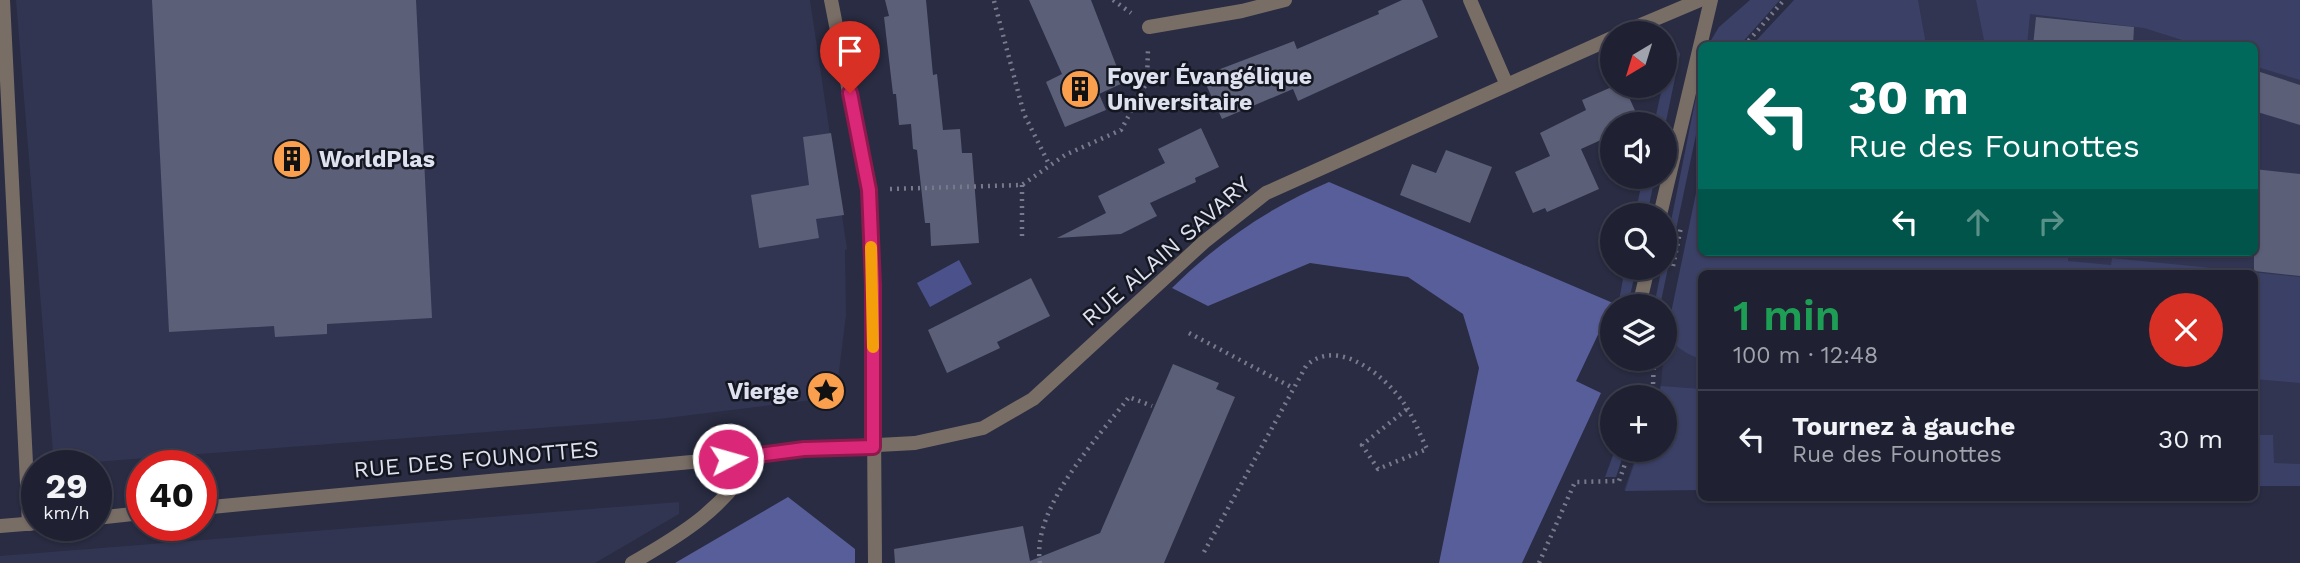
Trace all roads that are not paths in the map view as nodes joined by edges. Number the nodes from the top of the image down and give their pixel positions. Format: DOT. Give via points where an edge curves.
graph roads {
  1 [pos="3,0"];
  2 [pos="831,0"];
  3 [pos="1286,0"];
  4 [pos="1470,0"];
  5 [pos="1700,0"];
  6 [pos="1711,0"];
  7 [pos="1650,21"];
  8 [pos="1149,27"];
  9 [pos="1701,42"];
  10 [pos="1600,43"];
  11 [pos="1698,55"];
  12 [pos="1506,83"];
  13 [pos="1663,203"];
  14 [pos="873,447"];
  15 [pos="29,450"];
  16 [pos="755,456"];
  17 [pos="217,506"];
  18 [pos="21,524"];
  19 [pos="0,526"];
  20 [pos="632,563"];
  21 [pos="875,563"];
  1 -- 15 [label="street"];
  2 -- 14 [label="street" via="869,190"];
  3 -- 8 [label="street"];
  4 -- 12 [label="street"];
  5 -- 7 [label="street"];
  6 -- 9 [label="street"];
  10 -- 12 [label="street, RUE ALAIN SAVARY"];
  11 -- 13 [label="street"];
  12 -- 14 [label="street, RUE ALAIN SAVARY" via="1266,193 1204,242 1033,399 1008,415 983,428"];
  14 -- 16 [label="street, RUE DES FOUNOTTES"];
  14 -- 21 [label="street"];
  16 -- 17 [label="street, RUE DES FOUNOTTES"];
  16 -- 20 [label="street" via="728,495 689,530"];
  18 -- 19 [label="street"];
}
